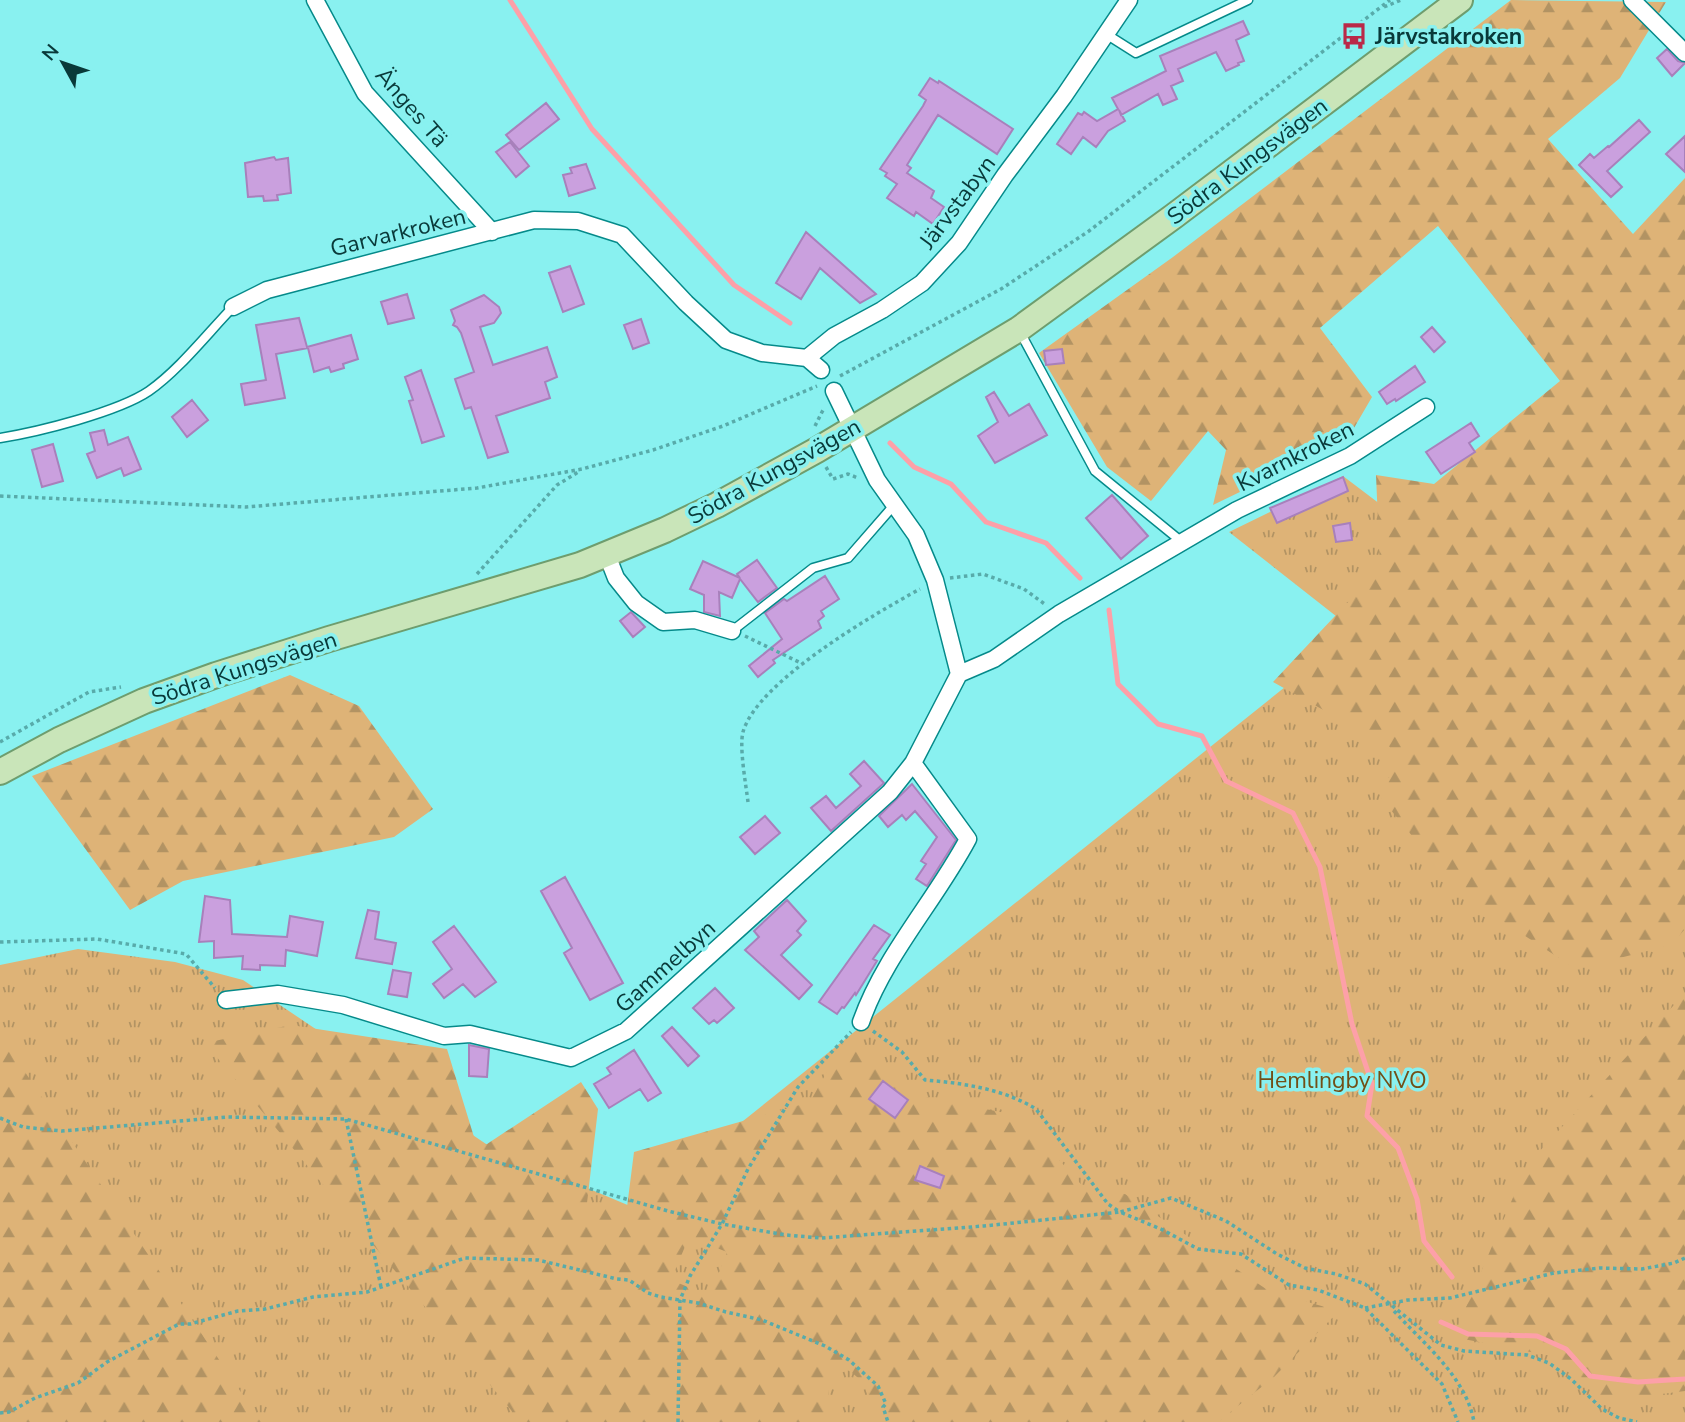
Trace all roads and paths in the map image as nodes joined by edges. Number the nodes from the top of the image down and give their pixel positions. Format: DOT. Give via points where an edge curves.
graph roads {
  1 [pos="315,0"];
  2 [pos="1129,0"];
  3 [pos="1248,0"];
  4 [pos="1390,0"];
  5 [pos="1401,0"];
  6 [pos="1460,0"];
  7 [pos="1632,0"];
  8 [pos="1380,9"];
  9 [pos="1106,34"];
  10 [pos="1685,53"];
  11 [pos="492,232"];
  12 [pos="233,307"];
  13 [pos="1019,329"];
  14 [pos="807,358"];
  15 [pos="826,382"];
  16 [pos="1426,407"];
  17 [pos="852,429"];
  18 [pos="0,439"];
  19 [pos="817,450"];
  20 [pos="882,487"];
  21 [pos="0,496"];
  22 [pos="895,504"];
  23 [pos="1183,542"];
  24 [pos="607,555"];
  25 [pos="935,580"];
  26 [pos="1059,614"];
  27 [pos="732,631"];
  28 [pos="803,664"];
  29 [pos="959,674"];
  30 [pos="913,763"];
  31 [pos="0,772"];
  32 [pos="748,802"];
  33 [pos="0,942"];
  34 [pos="226,1000"];
  35 [pos="861,1022"];
  36 [pos="0,1118"];
  37 [pos="346,1119"];
  38 [pos="1120,1212"];
  39 [pos="722,1224"];
  40 [pos="1685,1258"];
  41 [pos="381,1287"];
  42 [pos="680,1300"];
  43 [pos="1388,1304"];
  44 [pos="1365,1308"];
  45 [pos="0,1413"];
  46 [pos="678,1422"];
  47 [pos="888,1422"];
  48 [pos="1458,1422"];
  49 [pos="1474,1422"];
  50 [pos="1637,1422"];
  1 -- 11 [label="street, Änges Tä" via="365,93"];
  2 -- 9 [label="street, Järvstabyn"];
  3 -- 9 [label="lane" via="1136,53"];
  4 -- 8 [label="path"];
  5 -- 8 [label="path"];
  6 -- 13 [label="main road, Södra Kungsvägen"];
  7 -- 10 [label="street"];
  8 -- 15 [label="path" via="1089,231 1001,289"];
  9 -- 14 [label="street, Järvstabyn" via="959,243 922,283 834,336"];
  11 -- 12 [label="street, Garvarkroken" via="267,290"];
  11 -- 14 [label="street, Garvarkroken" via="534,220 578,221 622,235 726,340 762,353"];
  12 -- 18 [label="lane, Garvarkroken" via="152,389 135,400"];
  13 -- 17 [label="main road, Södra Kungsvägen"];
  13 -- 23 [label="lane" via="1095,471"];
  14 -- 15 [label="street"];
  15 -- 17 [label="street"];
  15 -- 21 [label="path" via="653,450 582,470 477,488 246,507"];
  16 -- 23 [label="street, Kvarnkroken" via="1350,456 1237,510"];
  17 -- 19 [label="main road, Södra Kungsvägen"];
  17 -- 20 [label="street"];
  19 -- 20 [label="path" via="833,479 848,474"];
  19 -- 24 [label="main road, Södra Kungsvägen" via="696,515"];
  20 -- 22 [label="street"];
  22 -- 25 [label="street" via="916,536"];
  22 -- 27 [label="lane" via="848,558 813,568"];
  23 -- 26 [label="street, Kvarnkroken"];
  24 -- 27 [label="street" via="616,578 636,603 663,622 695,620"];
  24 -- 31 [label="main road, Södra Kungsvägen" via="216,675 144,701"];
  25 -- 26 [label="path" via="982,574 1024,589"];
  25 -- 28 [label="path"];
  25 -- 29 [label="street"];
  26 -- 29 [label="street, Kvarnkroken" via="995,659"];
  27 -- 28 [label="path"];
  28 -- 32 [label="path" via="750,715 742,736"];
  29 -- 30 [label="street, Gammelbyn"];
  30 -- 34 [label="street, Gammelbyn" via="890,792 626,1031 571,1058 470,1034 444,1036 343,1005 278,994"];
  30 -- 35 [label="street" via="968,839"];
  33 -- 34 [label="path" via="97,939 186,954"];
  35 -- 38 [label="path" via="902,1052 925,1080 1019,1098 1036,1109 1108,1204"];
  35 -- 39 [label="path" via="798,1087 748,1169"];
  36 -- 37 [label="path" via="23,1127 62,1130 227,1117"];
  37 -- 39 [label="path"];
  37 -- 41 [label="path"];
  38 -- 39 [label="path" via="821,1238"];
  38 -- 43 [label="path" via="1171,1198 1226,1222 1305,1268 1365,1284"];
  38 -- 44 [label="path" via="1198,1249 1241,1254 1289,1285 1318,1290"];
  39 -- 42 [label="path"];
  40 -- 43 [label="path" via="1642,1269 1554,1273 1450,1298"];
  41 -- 42 [label="path" via="465,1258 527,1259 629,1280 652,1294"];
  41 -- 45 [label="path" via="179,1324 107,1362 78,1383"];
  42 -- 46 [label="path"];
  42 -- 47 [label="path" via="772,1323 832,1350 878,1386"];
  43 -- 44 [label="path"];
  43 -- 49 [label="path" via="1458,1382 1471,1403"];
  43 -- 50 [label="path" via="1441,1345 1527,1355 1549,1363 1602,1409"];
  44 -- 48 [label="path" via="1442,1384"];
}
